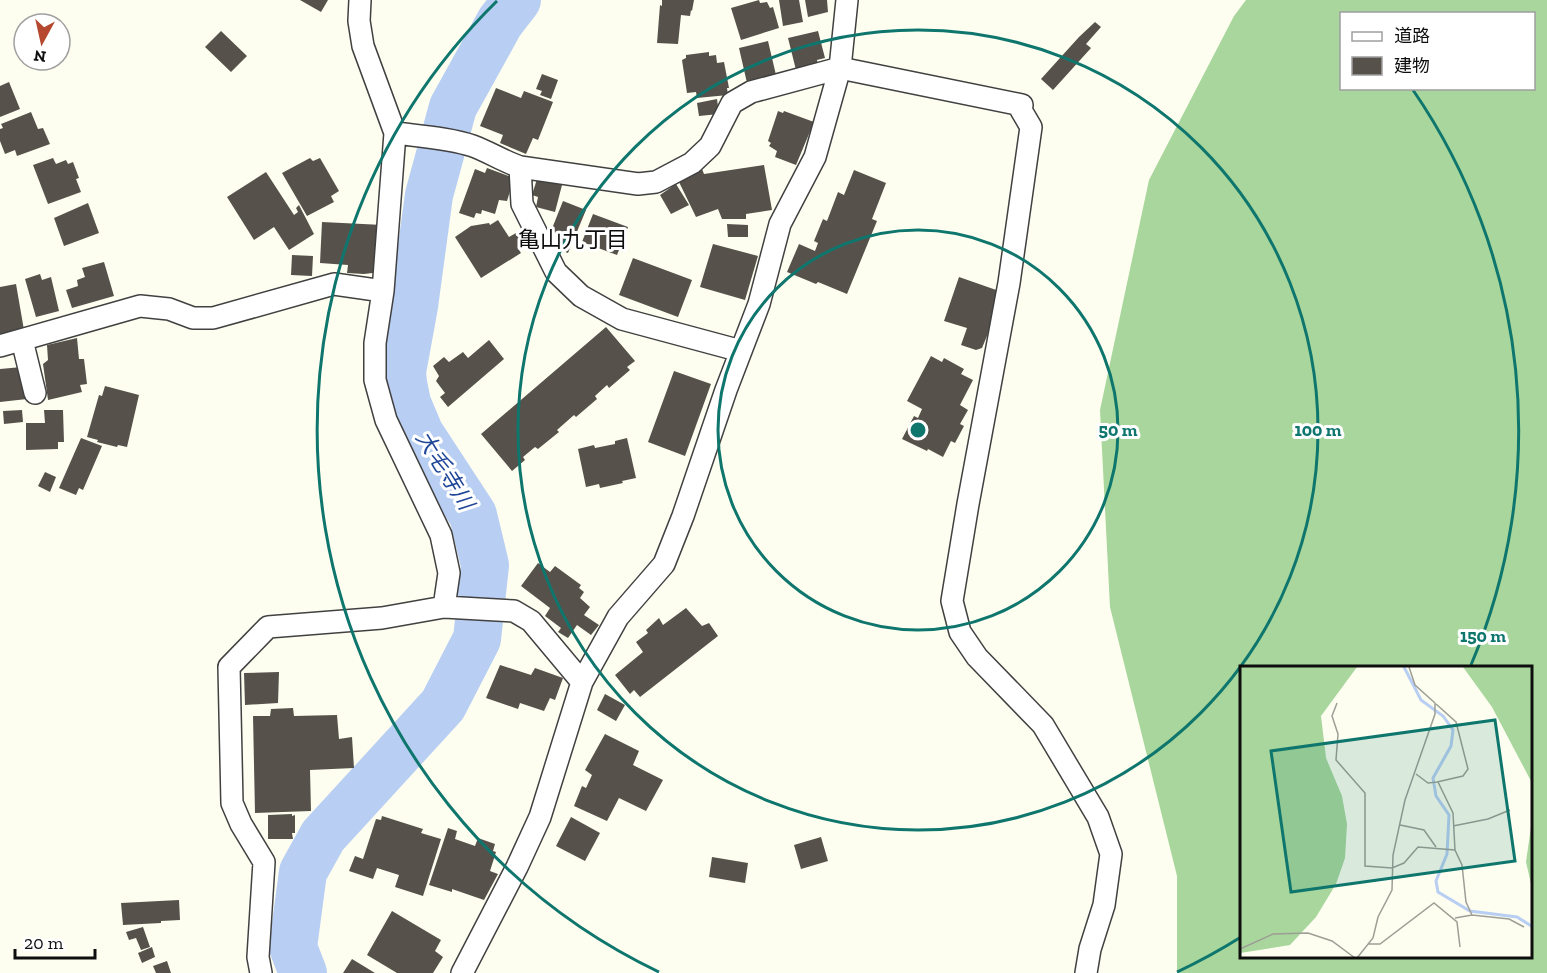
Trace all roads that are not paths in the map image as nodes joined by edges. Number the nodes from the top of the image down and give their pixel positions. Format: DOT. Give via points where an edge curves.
graph roads {
  1 [pos="360,0"];
  2 [pos="847,0"];
  3 [pos="840,68"];
  4 [pos="394,133"];
  5 [pos="520,167"];
  6 [pos="383,291"];
  7 [pos="22,340"];
  8 [pos="0,346"];
  9 [pos="741,351"];
  10 [pos="34,393"];
  11 [pos="449,607"];
  12 [pos="582,682"];
  13 [pos="261,973"];
  14 [pos="462,973"];
  15 [pos="1086,973"];
  1 -- 4 [label="street" via="363,46"];
  2 -- 3 [label="street"];
  3 -- 5 [label="street" via="751,92 732,103 710,146 692,163 656,182 638,184"];
  3 -- 9 [label="street" via="815,157 780,224 759,304"];
  3 -- 15 [label="street" via="1022,105 1031,127 1009,283 952,601 960,633 977,657 1043,725 1098,817 1111,854 1104,905"];
  4 -- 5 [label="street" via="461,142"];
  4 -- 6 [label="street"];
  5 -- 9 [label="street" via="522,204 556,272 581,296 622,319"];
  6 -- 7 [label="street" via="334,284 213,318 193,318 169,309 140,306"];
  6 -- 11 [label="street" via="375,343 375,380 386,420 441,535"];
  7 -- 8 [label="street"];
  7 -- 10 [label="street"];
  9 -- 12 [label="street" via="664,564 618,617"];
  11 -- 12 [label="street" via="514,611 531,621"];
  11 -- 13 [label="street" via="382,618 268,627 229,667 232,803 264,862 258,957"];
  12 -- 14 [label="street" via="540,817"];
}
